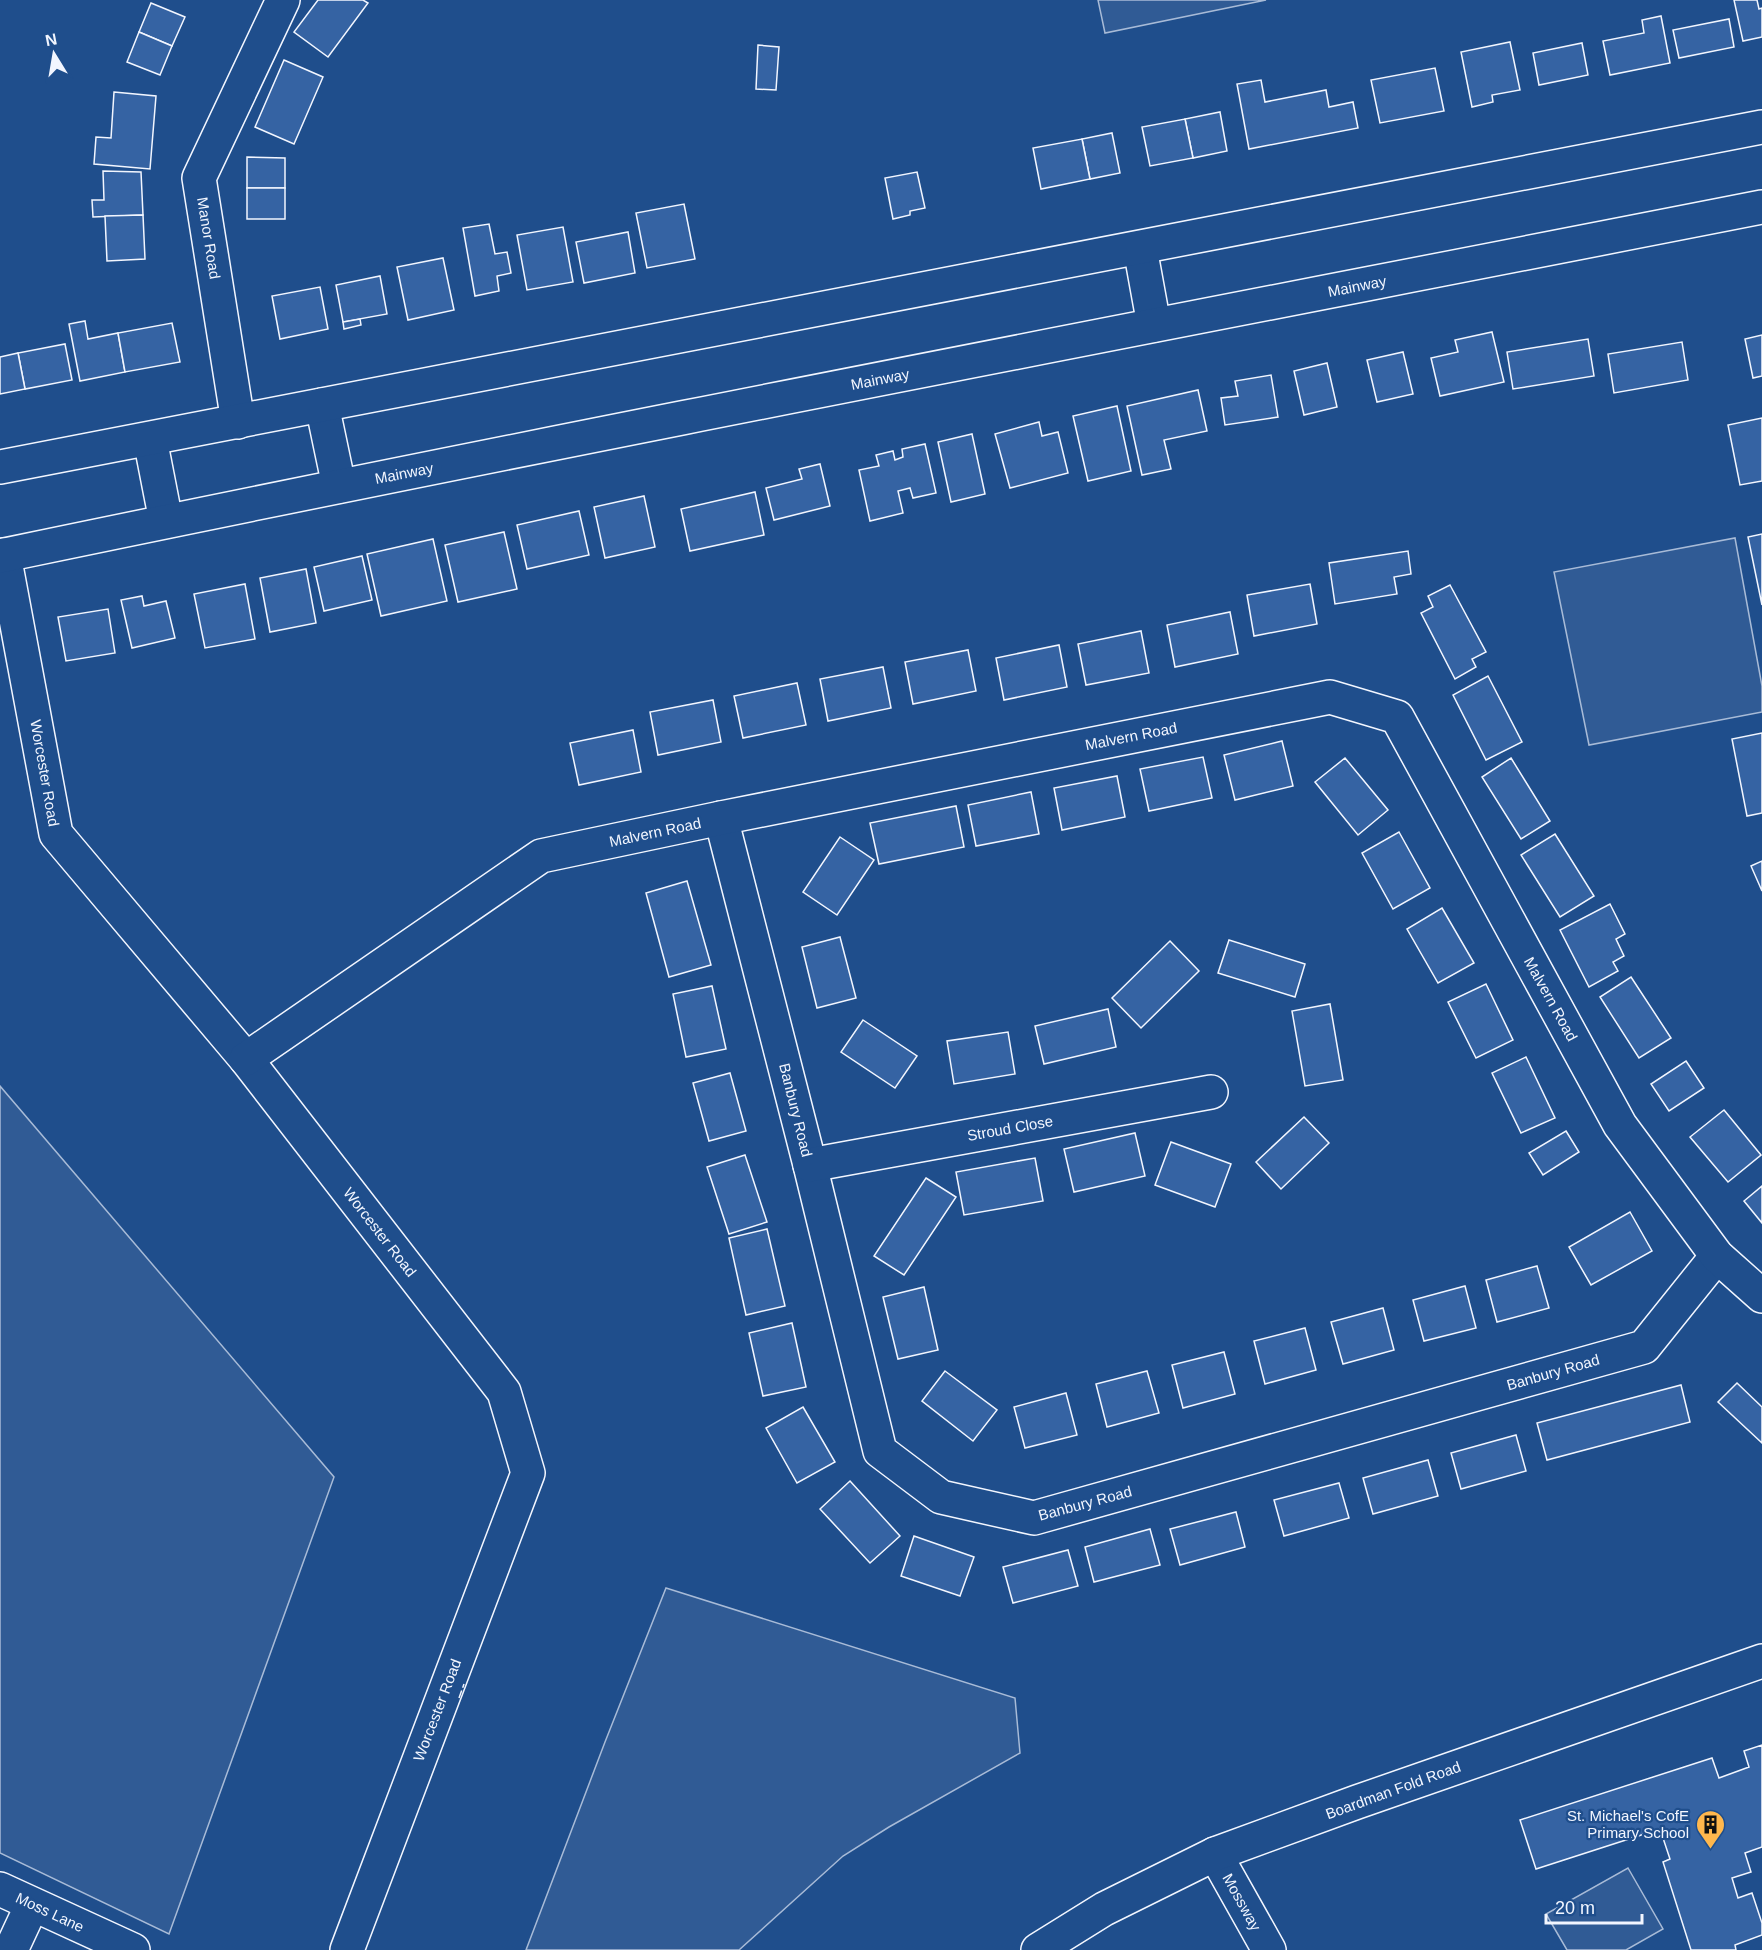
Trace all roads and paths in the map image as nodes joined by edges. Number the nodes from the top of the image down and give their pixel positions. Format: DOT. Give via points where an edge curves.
graph roads {
  1 [pos="283,0"];
  2 [pos="1762,127"];
  3 [pos="1762,207"];
  4 [pos="1140,248"];
  5 [pos="1154,325"];
  6 [pos="322,405"];
  7 [pos="238,422"];
  8 [pos="150,439"];
  9 [pos="0,468"];
  10 [pos="339,486"];
  11 [pos="166,521"];
  12 [pos="2,556"];
  13 [pos="721,818"];
  14 [pos="246,1059"];
  15 [pos="1210,1092"];
  16 [pos="810,1165"];
  17 [pos="1717,1256"];
  18 [pos="1762,1296"];
  19 [pos="1762,1661"];
  20 [pos="1215,1854"];
  21 [pos="0,1889"];
  22 [pos="32,1905"];
  23 [pos="11,1950"];
  24 [pos="133,1950"];
  25 [pos="347,1950"];
  26 [pos="1038,1950"];
  27 [pos="1269,1950"];
  1 -- 7 [label="street, Manor Road" via="199,178"];
  2 -- 4 [label="street"];
  3 -- 5 [label="street, Mainway"];
  4 -- 5 [label="street"];
  4 -- 6 [label="street"];
  5 -- 10 [label="street, Mainway"];
  6 -- 7 [label="street"];
  6 -- 10 [label="street"];
  7 -- 8 [label="street"];
  8 -- 9 [label="street"];
  8 -- 11 [label="street"];
  10 -- 11 [label="street, Mainway"];
  11 -- 12 [label="street, Mainway"];
  12 -- 14 [label="street, Worcester Road" via="56,834"];
  13 -- 14 [label="street, Malvern Road" via="541,856"];
  13 -- 16 [label="street, Banbury Road"];
  13 -- 17 [label="street, Malvern Road" via="1330,697 1397,717 1620,1125"];
  14 -- 25 [label="street, Worcester Road" via="504,1392 528,1473"];
  15 -- 16 [label="street, Stroud Close"];
  16 -- 17 [label="street, Banbury Road" via="880,1451 941,1497 1034,1518 1644,1347"];
  17 -- 18 [label="street, Malvern Road"];
  19 -- 20 [label="street, Boardman Fold Road"];
  20 -- 26 [label="street, Boardman Fold Road" via="1104,1909"];
  20 -- 27 [label="street, Mossway"];
  21 -- 22 [label="street, Moss Lane"];
  22 -- 23 [label="street"];
  22 -- 24 [label="street, Moss Lane"];
}
